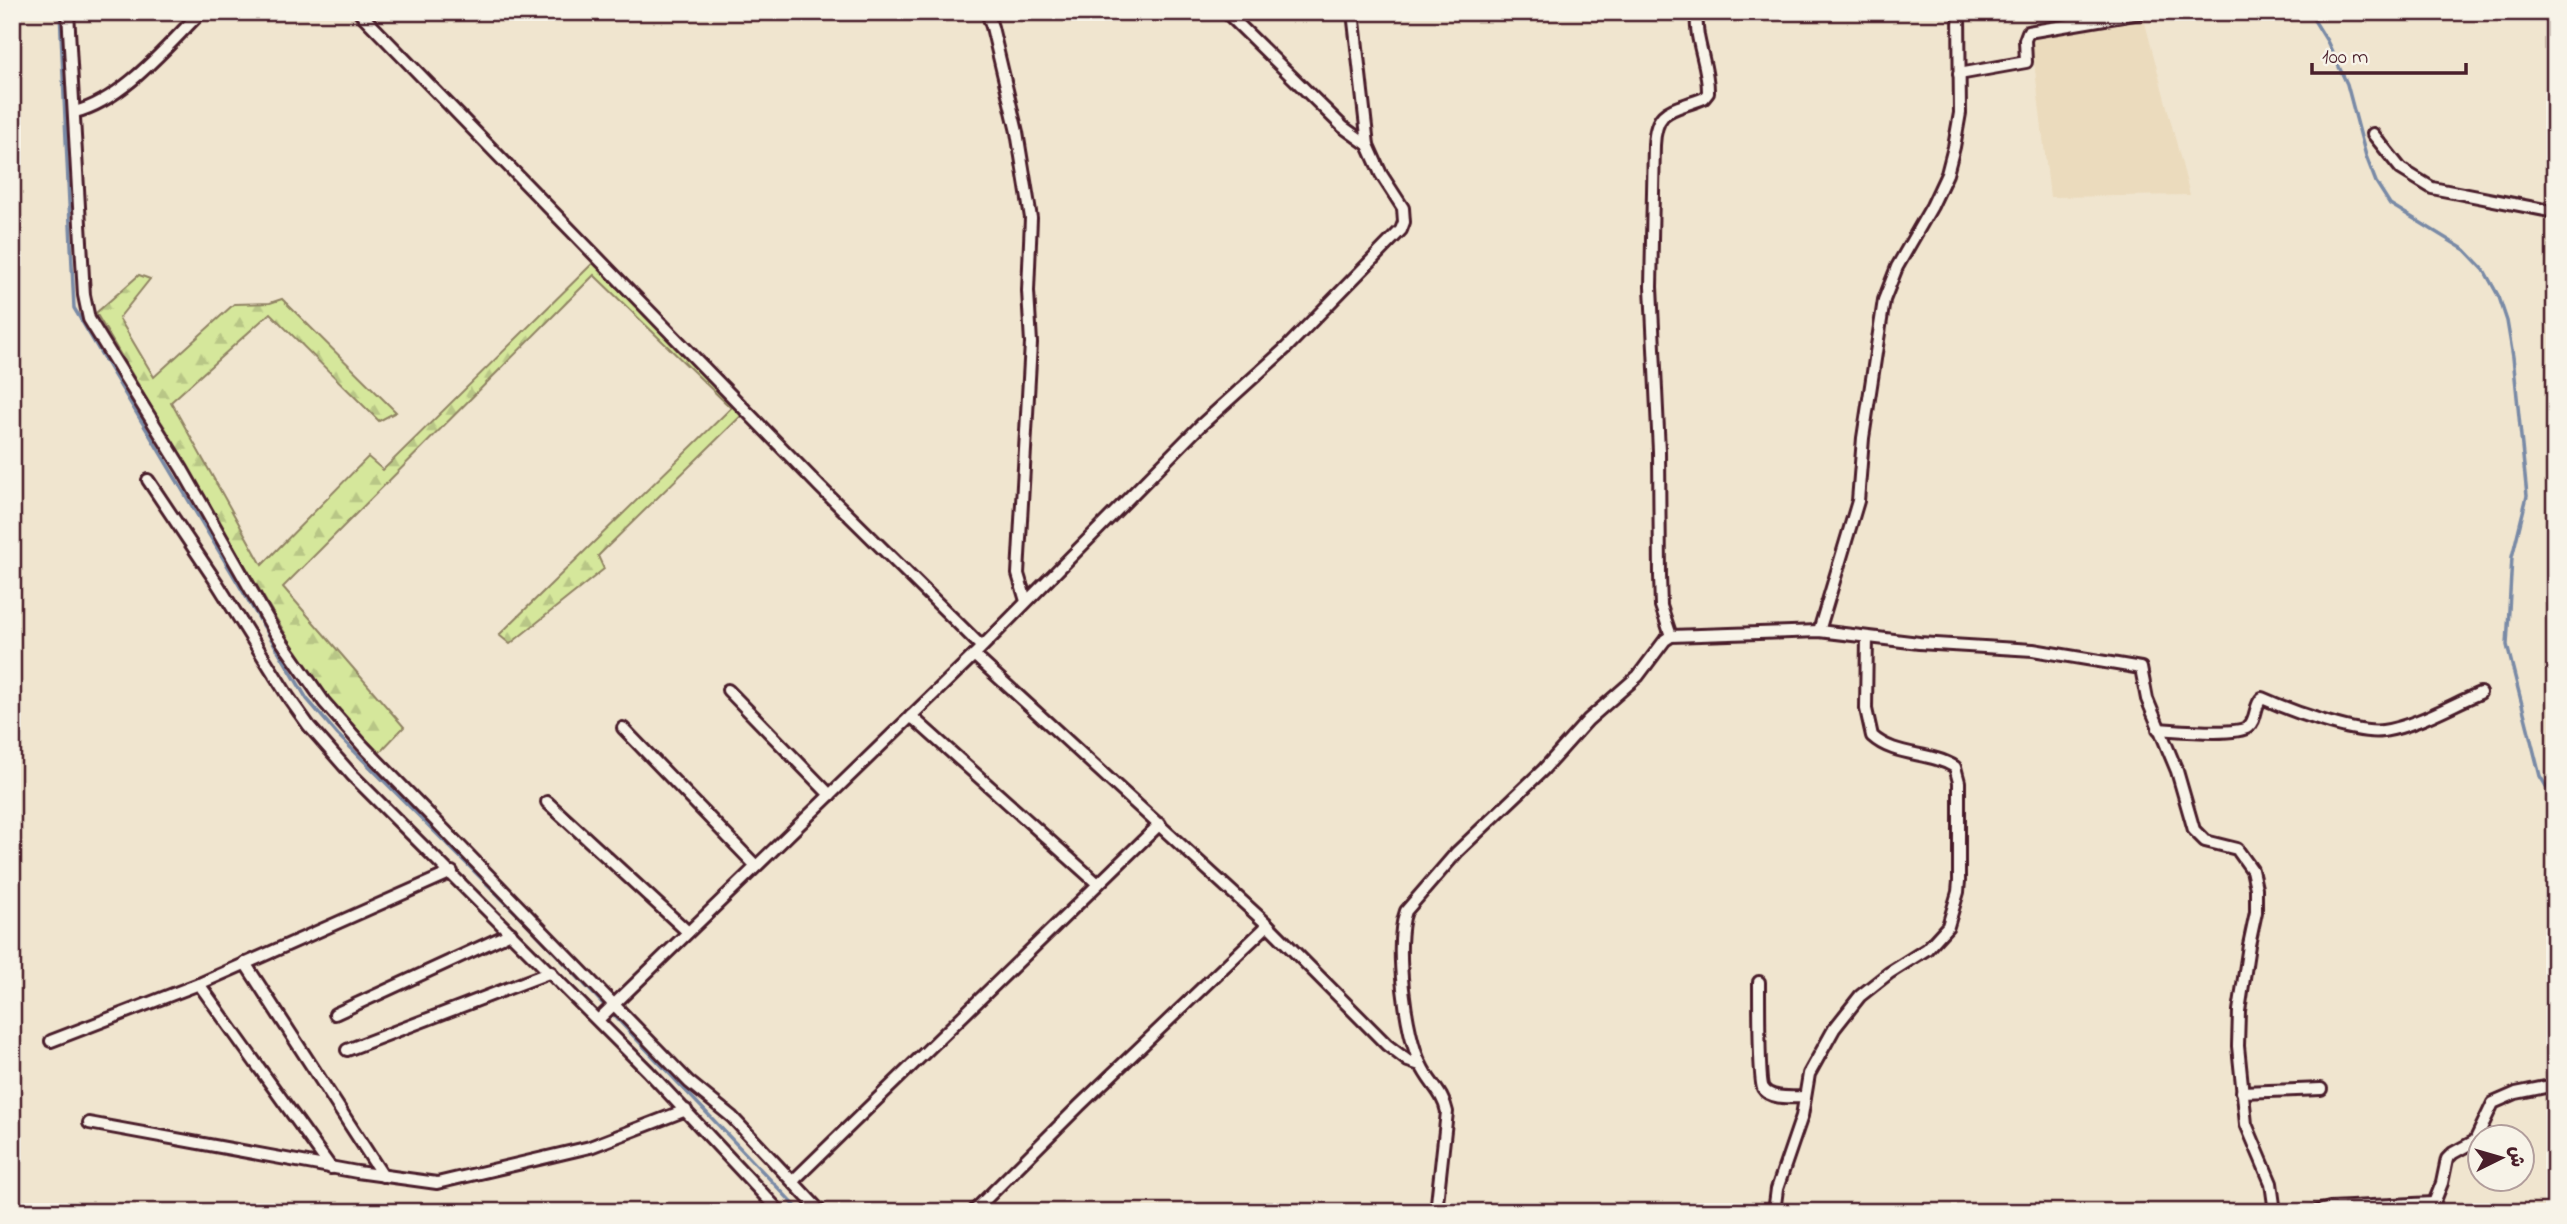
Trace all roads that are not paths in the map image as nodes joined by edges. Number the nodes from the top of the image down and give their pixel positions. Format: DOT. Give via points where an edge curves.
graph roads {
  1 [pos="68,12"];
  2 [pos="201,12"];
  3 [pos="359,12"];
  4 [pos="986,12"];
  5 [pos="1226,12"];
  6 [pos="1353,12"];
  7 [pos="1697,12"];
  8 [pos="1959,12"];
  9 [pos="2140,12"];
  10 [pos="1959,74"];
  11 [pos="75,112"];
  12 [pos="2373,134"];
  13 [pos="1368,145"];
  14 [pos="2555,212"];
  15 [pos="148,480"];
  16 [pos="1026,601"];
  17 [pos="1819,631"];
  18 [pos="1671,636"];
  19 [pos="1867,637"];
  20 [pos="978,650"];
  21 [pos="728,690"];
  22 [pos="2480,693"];
  23 [pos="911,716"];
  24 [pos="623,728"];
  25 [pos="2158,729"];
  26 [pos="830,795"];
  27 [pos="547,802"];
  28 [pos="1160,824"];
  29 [pos="756,866"];
  30 [pos="452,872"];
  31 [pos="1098,884"];
  32 [pos="1268,925"];
  33 [pos="688,932"];
  34 [pos="511,933"];
  35 [pos="245,963"];
  36 [pos="551,972"];
  37 [pos="1759,982"];
  38 [pos="199,984"];
  39 [pos="614,1007"];
  40 [pos="335,1014"];
  41 [pos="600,1019"];
  42 [pos="51,1041"];
  43 [pos="347,1050"];
  44 [pos="1420,1065"];
  45 [pos="2555,1085"];
  46 [pos="2321,1089"];
  47 [pos="2242,1092"];
  48 [pos="1805,1097"];
  49 [pos="686,1110"];
  50 [pos="89,1123"];
  51 [pos="331,1168"];
  52 [pos="383,1176"];
  53 [pos="793,1181"];
  54 [pos="2436,1207"];
  55 [pos="780,1212"];
  56 [pos="821,1212"];
  57 [pos="973,1212"];
  58 [pos="1436,1212"];
  59 [pos="1774,1212"];
  60 [pos="2275,1212"];
  61 [pos="2314,1212"];
  1 -- 11 [label="street"];
  2 -- 11 [label="street" via="138,74 94,107"];
  3 -- 20 [label="street"];
  4 -- 16 [label="street" via="1017,132 1031,218 1031,343 1018,573"];
  5 -- 13 [label="street" via="1343,127"];
  6 -- 13 [label="street"];
  7 -- 18 [label="street" via="1708,93 1661,115 1654,145 1651,287 1661,606"];
  8 -- 10 [label="street"];
  9 -- 10 [label="street" via="2028,32 2026,62"];
  10 -- 17 [label="street" via="1958,127 1947,174 1896,267 1884,300 1860,489"];
  11 -- 39 [label="street" via="89,319 275,632 324,702 362,745"];
  12 -- 14 [label="street" via="2401,169 2432,188"];
  13 -- 16 [label="street" via="1403,208 1404,222 1396,237"];
  15 -- 30 [label="street" via="309,726 352,775"];
  16 -- 20 [label="street"];
  17 -- 18 [label="street"];
  17 -- 19 [label="street"];
  18 -- 44 [label="street" via="1659,645 1638,676 1457,852 1406,911 1401,931 1402,985"];
  19 -- 25 [label="street" via="2033,650 2139,668"];
  19 -- 48 [label="street" via="1866,722 1871,736 1884,745 1945,762 1955,767 1958,775 1958,892 1948,926 1938,939 1860,996 1834,1028 1809,1074"];
  20 -- 23 [label="street"];
  20 -- 28 [label="street"];
  21 -- 26 [label="street"];
  22 -- 25 [label="street" via="2411,723 2379,731 2329,721 2262,698 2251,724 2243,729"];
  23 -- 26 [label="street"];
  23 -- 31 [label="street"];
  24 -- 29 [label="street"];
  25 -- 47 [label="street" via="2197,836 2236,849 2252,870 2256,912 2239,1011"];
  26 -- 29 [label="street"];
  27 -- 33 [label="street"];
  28 -- 31 [label="street"];
  28 -- 32 [label="street"];
  29 -- 33 [label="street"];
  30 -- 34 [label="street"];
  30 -- 35 [label="street"];
  31 -- 53 [label="street"];
  32 -- 44 [label="street" via="1387,1045"];
  32 -- 57 [label="street"];
  33 -- 39 [label="street"];
  34 -- 36 [label="street"];
  34 -- 40 [label="street"];
  35 -- 38 [label="street"];
  35 -- 52 [label="street"];
  36 -- 41 [label="street"];
  36 -- 43 [label="street"];
  37 -- 48 [label="street" via="1759,1076 1763,1087 1772,1094"];
  38 -- 42 [label="street"];
  38 -- 51 [label="street"];
  39 -- 41 [label="street"];
  39 -- 53 [label="street"];
  41 -- 49 [label="street"];
  44 -- 58 [label="street" via="1443,1097 1447,1112"];
  45 -- 54 [label="street" via="2493,1103 2475,1141 2447,1159"];
  46 -- 47 [label="street"];
  47 -- 60 [label="street" via="2246,1124 2271,1183"];
  48 -- 59 [label="street"];
  49 -- 52 [label="street" via="590,1147 449,1182"];
  49 -- 55 [label="street"];
  50 -- 51 [label="street"];
  51 -- 52 [label="street"];
  53 -- 56 [label="street"];
  54 -- 61 [label="street"];
}
